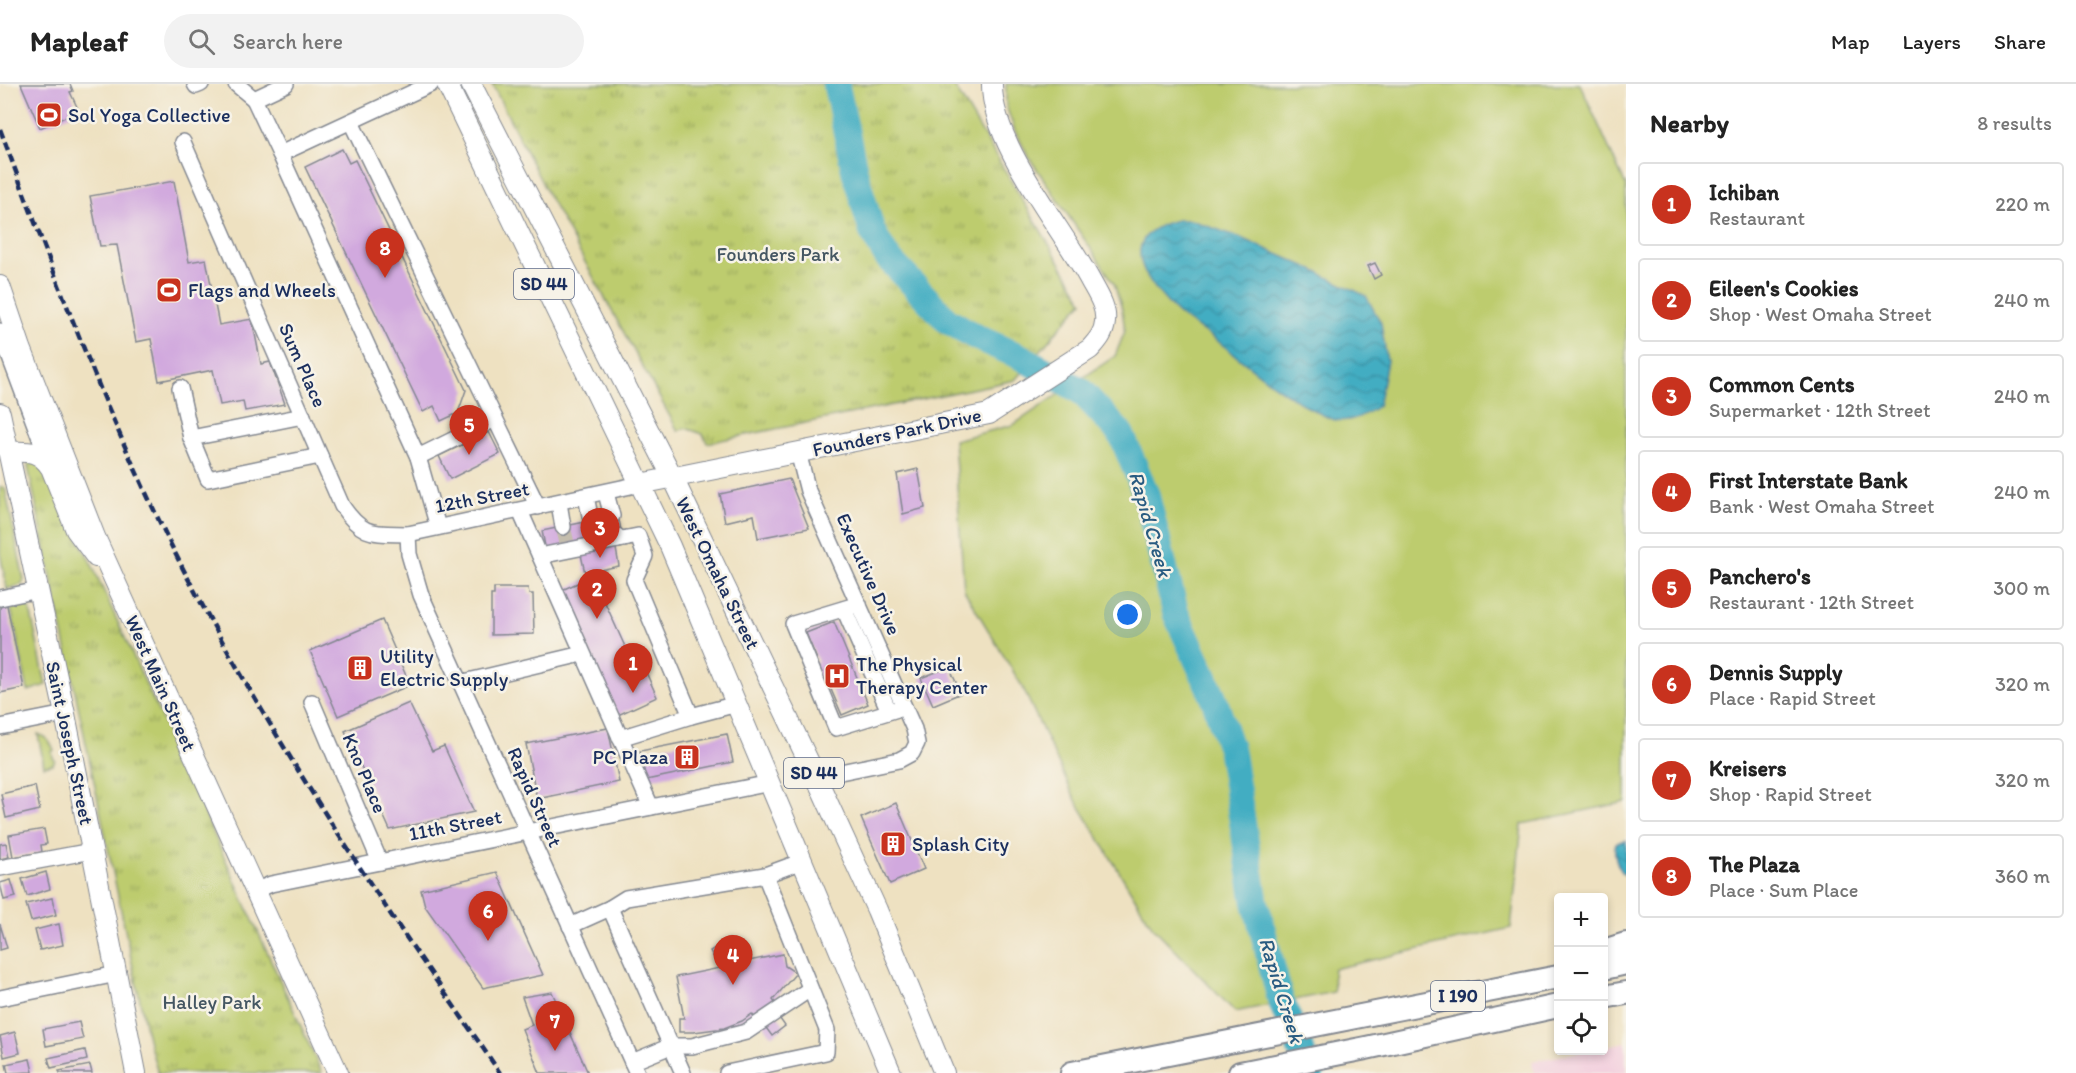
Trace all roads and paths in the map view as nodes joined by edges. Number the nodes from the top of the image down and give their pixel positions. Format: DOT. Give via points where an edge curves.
graph roads {
  1 [pos="195,84"];
  2 [pos="201,84"];
  3 [pos="236,84"];
  4 [pos="286,84"];
  5 [pos="431,84"];
  6 [pos="447,84"];
  7 [pos="471,84"];
  8 [pos="992,84"];
  9 [pos="401,90"];
  10 [pos="254,99"];
  11 [pos="351,122"];
  12 [pos="183,142"];
  13 [pos="280,154"];
  14 [pos="0,286"];
  15 [pos="0,331"];
  16 [pos="180,387"];
  17 [pos="0,413"];
  18 [pos="303,416"];
  19 [pos="495,419"];
  20 [pos="191,438"];
  21 [pos="49,441"];
  22 [pos="798,452"];
  23 [pos="5,454"];
  24 [pos="320,456"];
  25 [pos="418,457"];
  26 [pos="51,468"];
  27 [pos="673,478"];
  28 [pos="640,484"];
  29 [pos="606,493"];
  30 [pos="586,497"];
  31 [pos="559,503"];
  32 [pos="342,506"];
  33 [pos="538,507"];
  34 [pos="520,511"];
  35 [pos="612,516"];
  36 [pos="591,520"];
  37 [pos="438,527"];
  38 [pos="563,527"];
  39 [pos="408,534"];
  40 [pos="670,546"];
  41 [pos="540,556"];
  42 [pos="645,556"];
  43 [pos="109,569"];
  44 [pos="39,590"];
  45 [pos="0,598"];
  46 [pos="859,604"];
  47 [pos="844,609"];
  48 [pos="582,654"];
  49 [pos="460,683"];
  50 [pos="312,702"];
  51 [pos="737,704"];
  52 [pos="904,707"];
  53 [pos="889,711"];
  54 [pos="65,714"];
  55 [pos="691,716"];
  56 [pos="0,727"];
  57 [pos="620,738"];
  58 [pos="816,777"];
  59 [pos="770,783"];
  60 [pos="651,807"];
  61 [pos="528,832"];
  62 [pos="92,851"];
  63 [pos="803,861"];
  64 [pos="380,862"];
  65 [pos="0,868"];
  66 [pos="765,875"];
  67 [pos="255,891"];
  68 [pos="610,908"];
  69 [pos="570,926"];
  70 [pos="1626,944"];
  71 [pos="1608,950"];
  72 [pos="1626,963"];
  73 [pos="1554,966"];
  74 [pos="1608,967"];
  75 [pos="117,974"];
  76 [pos="1554,978"];
  77 [pos="810,989"];
  78 [pos="1626,993"];
  79 [pos="1458,996"];
  80 [pos="1608,996"];
  81 [pos="0,998"];
  82 [pos="1554,1007"];
  83 [pos="671,1046"];
  84 [pos="634,1067"];
  85 [pos="136,1073"];
  86 [pos="338,1073"];
  87 [pos="683,1073"];
  88 [pos="727,1073"];
  89 [pos="891,1073"];
  90 [pos="944,1073"];
  91 [pos="1072,1073"];
  92 [pos="1240,1073"];
  1 -- 2 [label="street"];
  3 -- 10 [label="street"];
  4 -- 10 [label="street"];
  5 -- 9 [label="street"];
  6 -- 28 [label="main road, West Omaha Street / SD 44"];
  7 -- 27 [label="main road, West Omaha Street / SD 44"];
  8 -- 22 [label="main road, Founders Park Drive" via="994,108 1008,146 1104,306 1106,322 1102,336 1090,349 988,414"];
  9 -- 11 [label="street"];
  10 -- 13 [label="street"];
  11 -- 13 [label="street"];
  11 -- 19 [label="street"];
  12 -- 18 [label="street, Sum Place"];
  13 -- 25 [label="street"];
  14 -- 21 [label="main road, West Main Street"];
  15 -- 21 [label="street"];
  16 -- 20 [label="street"];
  17 -- 23 [label="main road, Saint Joseph Street"];
  18 -- 20 [label="street"];
  18 -- 24 [label="street, Sum Place"];
  19 -- 25 [label="street"];
  19 -- 33 [label="street"];
  20 -- 24 [label="street" via="208,479"];
  21 -- 23 [label="street"];
  21 -- 26 [label="street"];
  21 -- 43 [label="main road, West Main Street"];
  22 -- 27 [label="main road, Founders Park Drive"];
  22 -- 46 [label="street, Executive Drive" via="808,491"];
  23 -- 26 [label="main road" via="34,452"];
  23 -- 44 [label="main road, Saint Joseph Street"];
  24 -- 32 [label="street, Sum Place"];
  25 -- 37 [label="street"];
  26 -- 43 [label="main road" via="76,530 94,556"];
  27 -- 28 [label="main road, Founders Park Drive"];
  27 -- 58 [label="main road, West Omaha Street / SD 44"];
  28 -- 29 [label="street, 12th Street"];
  28 -- 40 [label="main road, West Omaha Street / SD 44"];
  29 -- 30 [label="street, 12th Street"];
  29 -- 35 [label="street"];
  30 -- 31 [label="street, 12th Street"];
  30 -- 36 [label="street"];
  31 -- 33 [label="street, 12th Street"];
  31 -- 38 [label="street"];
  32 -- 39 [label="street, 12th Street" via="365,531"];
  33 -- 34 [label="street, 12th Street"];
  34 -- 37 [label="street, 12th Street"];
  34 -- 41 [label="street"];
  37 -- 39 [label="street, 12th Street"];
  39 -- 49 [label="street, Rapid Street" via="420,595"];
  40 -- 42 [label="street"];
  40 -- 51 [label="main road, West Omaha Street / SD 44"];
  41 -- 42 [label="street" via="638,536"];
  41 -- 48 [label="street"];
  42 -- 55 [label="street" via="634,580"];
  43 -- 67 [label="main road, West Main Street"];
  44 -- 45 [label="street"];
  44 -- 54 [label="main road, Saint Joseph Street"];
  46 -- 47 [label="street"];
  46 -- 52 [label="street, Executive Drive"];
  47 -- 53 [label="street"];
  47 -- 53 [label="street" via="793,624 836,728"];
  48 -- 49 [label="street"];
  48 -- 57 [label="street"];
  49 -- 61 [label="street, Rapid Street"];
  50 -- 64 [label="street, Kno Place"];
  51 -- 55 [label="street"];
  51 -- 59 [label="main road, West Omaha Street / SD 44"];
  52 -- 53 [label="street"];
  52 -- 58 [label="street, Executive Drive" via="917,743 912,753 899,760"];
  54 -- 56 [label="street"];
  54 -- 62 [label="main road, Saint Joseph Street"];
  55 -- 57 [label="street"];
  57 -- 60 [label="street"];
  58 -- 90 [label="main road, West Omaha Street / SD 44" via="877,910"];
  59 -- 60 [label="street, 11th Street"];
  59 -- 63 [label="main road, West Omaha Street / SD 44"];
  60 -- 61 [label="street, 11th Street"];
  61 -- 64 [label="street, 11th Street"];
  61 -- 69 [label="street, Rapid Street"];
  62 -- 65 [label="street"];
  62 -- 75 [label="main road, Saint Joseph Street"];
  63 -- 66 [label="street"];
  63 -- 89 [label="main road, West Omaha Street / SD 44"];
  64 -- 67 [label="street, 11th Street" via="271,884"];
  66 -- 68 [label="street" via="626,898"];
  66 -- 77 [label="street"];
  67 -- 86 [label="main road, West Main Street"];
  68 -- 69 [label="street"];
  68 -- 83 [label="street"];
  69 -- 84 [label="street, Rapid Street"];
  70 -- 71 [label="highway"];
  72 -- 74 [label="highway"];
  73 -- 79 [label="highway"];
  75 -- 81 [label="street"];
  75 -- 85 [label="main road, Saint Joseph Street"];
  76 -- 79 [label="highway, I 190"];
  77 -- 83 [label="street" via="746,1032 692,1046"];
  77 -- 88 [label="street" via="827,1030 826,1052"];
  78 -- 80 [label="highway"];
  79 -- 91 [label="highway, I 190"];
  82 -- 92 [label="highway, I 190"];
  83 -- 84 [label="street"];
  83 -- 87 [label="street"];
}
